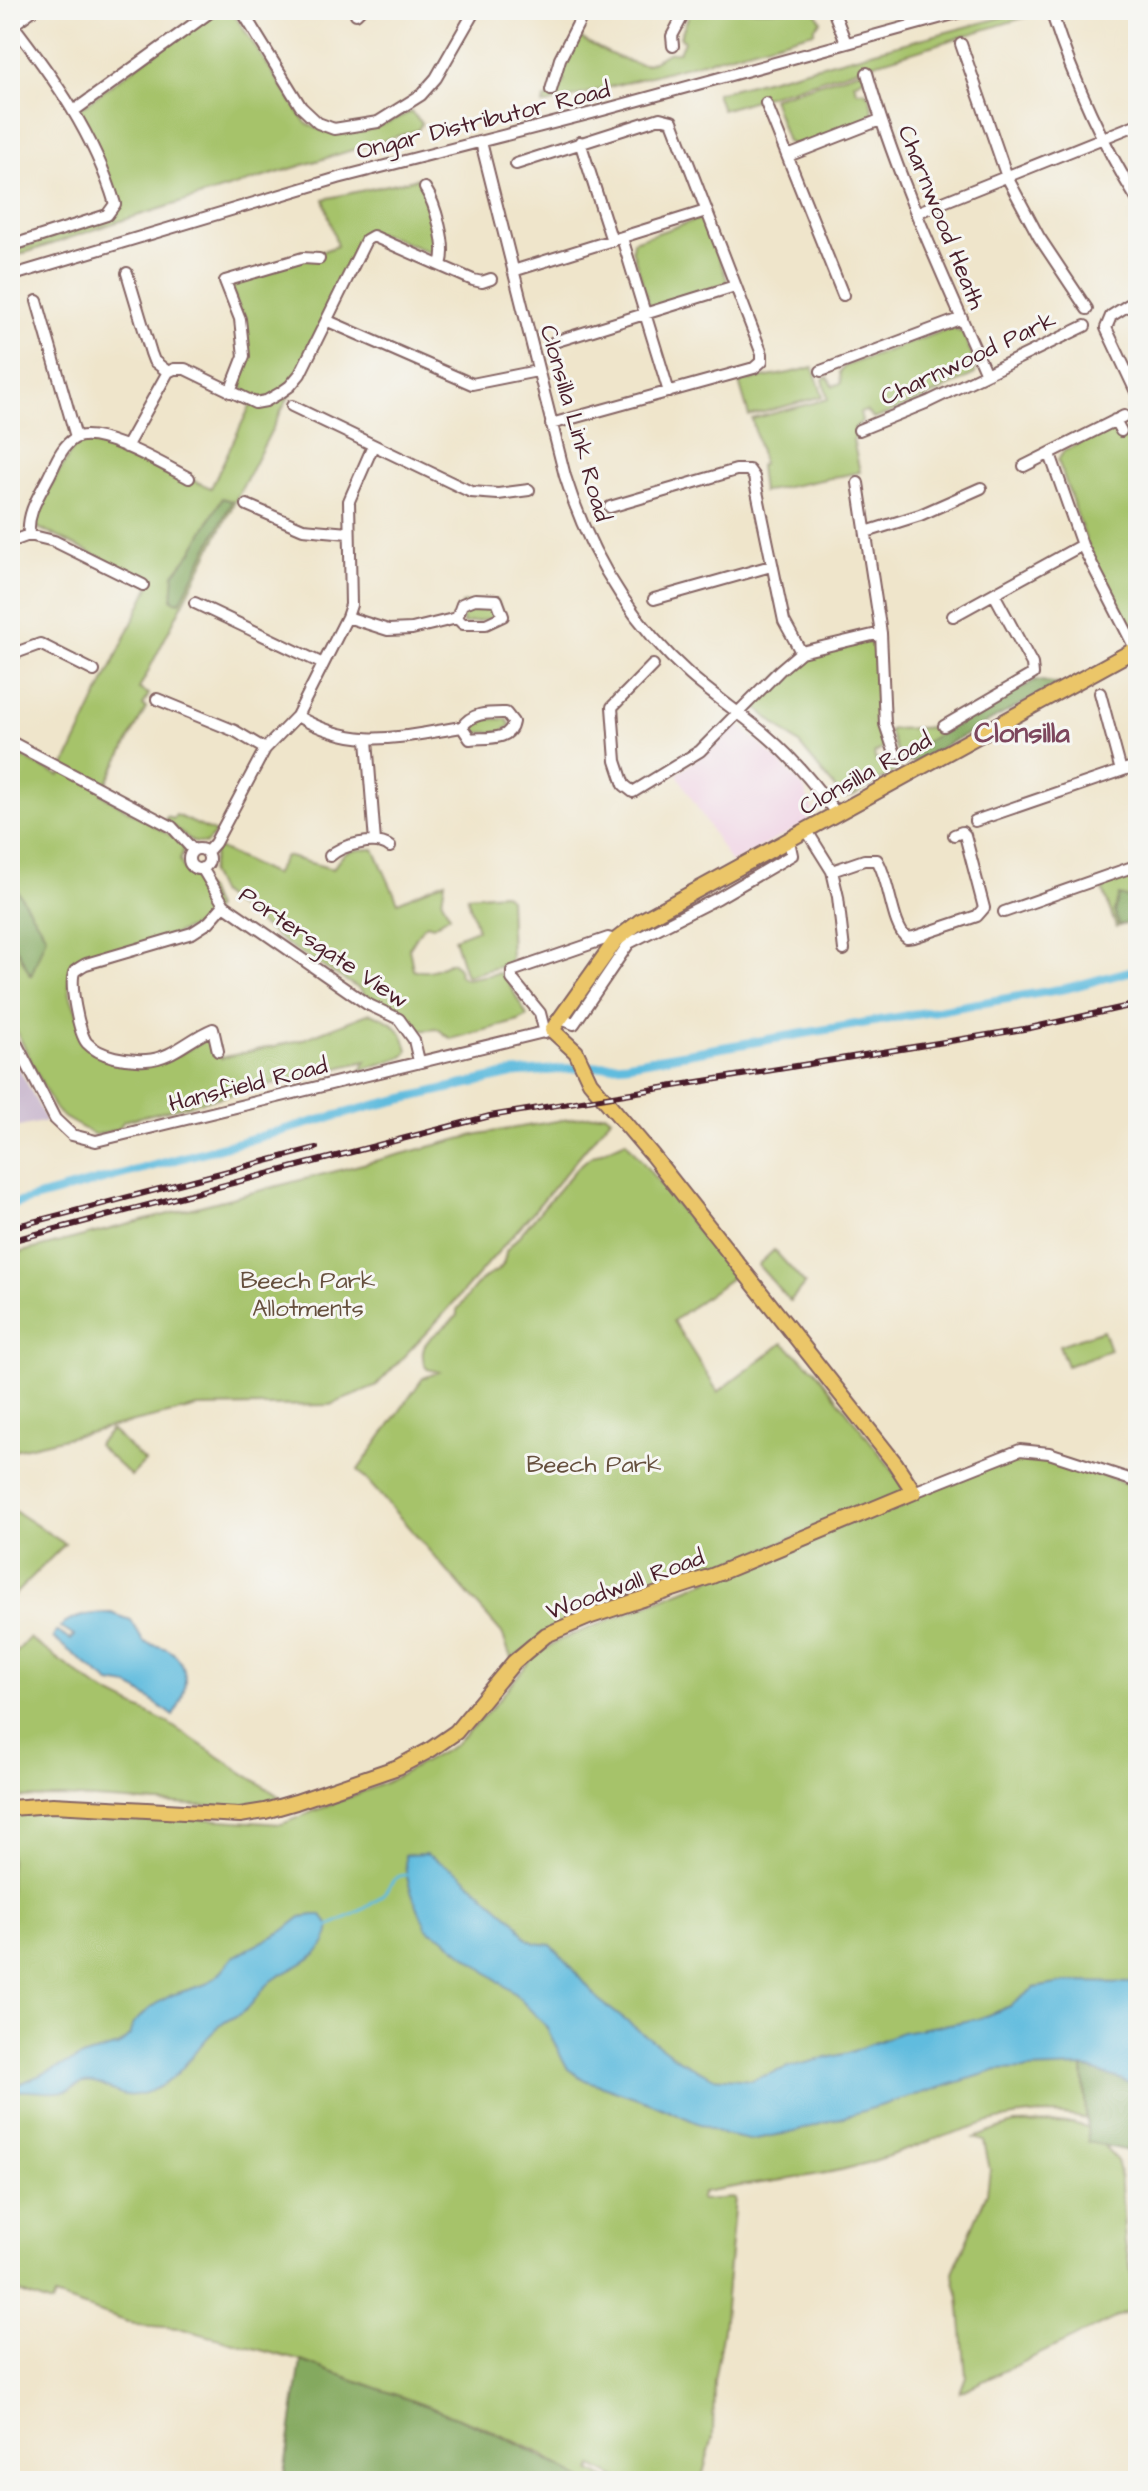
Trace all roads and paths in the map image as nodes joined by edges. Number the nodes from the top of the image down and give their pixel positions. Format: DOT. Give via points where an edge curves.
graph roads {
  1 [pos="33,10"];
  2 [pos="213,10"];
  3 [pos="475,10"];
  4 [pos="585,10"];
  5 [pos="686,10"];
  6 [pos="833,10"];
  7 [pos="968,10"];
  8 [pos="242,11"];
  9 [pos="1052,14"];
  10 [pos="12,23"];
  11 [pos="846,43"];
  12 [pos="961,44"];
  13 [pos="673,46"];
  14 [pos="867,73"];
  15 [pos="551,90"];
  16 [pos="766,103"];
  17 [pos="75,110"];
  18 [pos="880,120"];
  19 [pos="1138,124"];
  20 [pos="1102,141"];
  21 [pos="481,142"];
  22 [pos="580,142"];
  23 [pos="788,156"];
  24 [pos="516,164"];
  25 [pos="1007,177"];
  26 [pos="425,188"];
  27 [pos="1138,201"];
  28 [pos="706,211"];
  29 [pos="916,213"];
  30 [pos="617,239"];
  31 [pos="10,246"];
  32 [pos="319,259"];
  33 [pos="441,264"];
  34 [pos="513,271"];
  35 [pos="127,273"];
  36 [pos="10,276"];
  37 [pos="491,279"];
  38 [pos="735,286"];
  39 [pos="843,295"];
  40 [pos="1138,299"];
  41 [pos="37,301"];
  42 [pos="1087,309"];
  43 [pos="645,314"];
  44 [pos="962,318"];
  45 [pos="328,321"];
  46 [pos="1085,326"];
  47 [pos="554,342"];
  48 [pos="537,371"];
  49 [pos="821,371"];
  50 [pos="168,372"];
  51 [pos="986,374"];
  52 [pos="230,392"];
  53 [pos="669,392"];
  54 [pos="1138,396"];
  55 [pos="292,406"];
  56 [pos="863,412"];
  57 [pos="551,424"];
  58 [pos="1121,431"];
  59 [pos="76,437"];
  60 [pos="373,446"];
  61 [pos="126,447"];
  62 [pos="1050,454"];
  63 [pos="1024,466"];
  64 [pos="189,478"];
  65 [pos="858,483"];
  66 [pos="981,488"];
  67 [pos="529,490"];
  68 [pos="247,505"];
  69 [pos="610,507"];
  70 [pos="866,532"];
  71 [pos="348,533"];
  72 [pos="29,535"];
  73 [pos="10,542"];
  74 [pos="1082,545"];
  75 [pos="771,566"];
  76 [pos="143,585"];
  77 [pos="994,594"];
  78 [pos="654,599"];
  79 [pos="195,603"];
  80 [pos="953,616"];
  81 [pos="347,617"];
  82 [pos="457,618"];
  83 [pos="881,633"];
  84 [pos="1137,649"];
  85 [pos="801,652"];
  86 [pos="10,655"];
  87 [pos="323,664"];
  88 [pos="653,665"];
  89 [pos="94,671"];
  90 [pos="1100,693"];
  91 [pos="157,699"];
  92 [pos="738,713"];
  93 [pos="297,716"];
  94 [pos="944,726"];
  95 [pos="462,727"];
  96 [pos="10,738"];
  97 [pos="367,740"];
  98 [pos="265,749"];
  99 [pos="895,754"];
  100 [pos="1138,765"];
  101 [pos="1121,771"];
  102 [pos="836,813"];
  103 [pos="975,821"];
  104 [pos="807,831"];
  105 [pos="954,835"];
  106 [pos="789,841"];
  107 [pos="375,842"];
  108 [pos="390,847"];
  109 [pos="193,850"];
  110 [pos="207,852"];
  111 [pos="330,856"];
  112 [pos="1138,865"];
  113 [pos="202,868"];
  114 [pos="832,871"];
  115 [pos="709,884"];
  116 [pos="718,898"];
  117 [pos="224,905"];
  118 [pos="1004,912"];
  119 [pos="622,939"];
  120 [pos="844,950"];
  121 [pos="553,1027"];
  122 [pos="10,1031"];
  123 [pos="218,1051"];
  124 [pos="419,1061"];
  125 [pos="1138,1482"];
  126 [pos="914,1492"];
  127 [pos="10,1808"];
  1 -- 10 [label="street"];
  2 -- 17 [label="street"];
  3 -- 8 [label="street" via="421,95 378,122 334,129 301,107"];
  4 -- 15 [label="street"];
  5 -- 13 [label="street" via="672,36"];
  6 -- 11 [label="street"];
  7 -- 11 [label="street, Ongar Distributor Road"];
  9 -- 20 [label="street"];
  10 -- 17 [label="street"];
  11 -- 21 [label="street, Ongar Distributor Road"];
  12 -- 25 [label="street"];
  14 -- 18 [label="street, Charnwood Heath"];
  16 -- 23 [label="street"];
  17 -- 31 [label="street" via="115,204 107,215"];
  18 -- 23 [label="street"];
  18 -- 29 [label="street, Charnwood Heath"];
  19 -- 20 [label="street"];
  20 -- 25 [label="street"];
  20 -- 27 [label="street"];
  21 -- 34 [label="street, Clonsilla Link Road"];
  21 -- 36 [label="street, Ongar Distributor Road" via="338,178"];
  22 -- 24 [label="street"];
  22 -- 28 [label="street" via="668,119"];
  22 -- 30 [label="street"];
  23 -- 39 [label="street"];
  25 -- 29 [label="street"];
  25 -- 42 [label="street"];
  26 -- 33 [label="street" via="444,248"];
  28 -- 30 [label="street"];
  28 -- 38 [label="street"];
  29 -- 44 [label="street, Charnwood Heath"];
  30 -- 34 [label="street"];
  30 -- 43 [label="street"];
  32 -- 52 [label="street" via="303,258 225,281 240,319 244,356"];
  33 -- 37 [label="street" via="473,280"];
  33 -- 45 [label="street" via="373,236 366,240"];
  34 -- 48 [label="street, Clonsilla Link Road"];
  35 -- 50 [label="street" via="154,361"];
  38 -- 43 [label="street"];
  38 -- 53 [label="street" via="762,361 754,368"];
  40 -- 54 [label="street" via="1111,316 1106,328"];
  41 -- 59 [label="street"];
  43 -- 47 [label="street"];
  43 -- 53 [label="street"];
  44 -- 49 [label="street, Charnwood Park"];
  44 -- 51 [label="street, Charnwood Heath"];
  45 -- 48 [label="street" via="472,384"];
  45 -- 52 [label="street" via="290,386 255,403"];
  46 -- 51 [label="street, Charnwood Park"];
  48 -- 57 [label="street, Clonsilla Link Road"];
  50 -- 52 [label="street" via="185,369"];
  50 -- 61 [label="street"];
  51 -- 56 [label="street, Charnwood Park" via="864,428"];
  53 -- 57 [label="street"];
  55 -- 60 [label="street"];
  57 -- 92 [label="street, Clonsilla Link Road" via="579,517 623,599 680,665"];
  58 -- 62 [label="street" via="1120,418"];
  59 -- 61 [label="street" via="97,437"];
  59 -- 72 [label="street" via="29,513"];
  60 -- 67 [label="street" via="471,492"];
  60 -- 71 [label="street" via="349,501"];
  61 -- 64 [label="street"];
  62 -- 63 [label="street"];
  62 -- 74 [label="street"];
  65 -- 70 [label="street"];
  66 -- 70 [label="street"];
  68 -- 71 [label="street" via="303,529"];
  69 -- 75 [label="street" via="749,470"];
  70 -- 83 [label="street"];
  71 -- 81 [label="street"];
  72 -- 73 [label="street"];
  72 -- 76 [label="street" via="54,541"];
  74 -- 77 [label="street"];
  74 -- 84 [label="street"];
  75 -- 78 [label="street"];
  75 -- 85 [label="street" via="784,621"];
  77 -- 80 [label="street"];
  77 -- 94 [label="street" via="1033,674"];
  79 -- 87 [label="street"];
  81 -- 82 [label="street" via="388,630"];
  81 -- 87 [label="street"];
  83 -- 85 [label="street"];
  83 -- 99 [label="street" via="885,724"];
  84 -- 102 [label="main road, Clonsilla Road"];
  85 -- 92 [label="street"];
  86 -- 89 [label="street" via="40,644"];
  87 -- 93 [label="street"];
  88 -- 92 [label="street" via="612,707 616,761 629,790 641,789 690,758"];
  90 -- 101 [label="street"];
  91 -- 98 [label="street"];
  92 -- 102 [label="street, Clonsilla Link Road" via="786,753"];
  93 -- 97 [label="street" via="330,732"];
  93 -- 98 [label="street"];
  95 -- 95 [label="street" via="469,718 486,713 506,713 513,722 505,737 470,739"];
  95 -- 97 [label="street"];
  96 -- 109 [label="street" via="172,827"];
  97 -- 107 [label="street"];
  98 -- 110 [label="street"];
  100 -- 101 [label="street"];
  101 -- 103 [label="street"];
  102 -- 104 [label="main road, Clonsilla Road"];
  104 -- 106 [label="main road, Clonsilla Road"];
  104 -- 114 [label="street"];
  105 -- 114 [label="street" via="965,835 984,908 977,916 914,937 907,938 898,929 877,860"];
  106 -- 115 [label="main road, Clonsilla Road"];
  106 -- 116 [label="street" via="792,855"];
  107 -- 108 [label="street"];
  107 -- 111 [label="street" via="339,848"];
  109 -- 110 [label="street"];
  109 -- 113 [label="street" via="190,864"];
  110 -- 113 [label="street"];
  112 -- 118 [label="street"];
  113 -- 117 [label="street, Portersgate View"];
  114 -- 120 [label="street"];
  115 -- 116 [label="street"];
  115 -- 119 [label="main road, Clonsilla Road"];
  116 -- 119 [label="street"];
  117 -- 123 [label="street" via="192,933 86,964 72,979 86,1042 98,1050 118,1058 149,1060 213,1029"];
  117 -- 124 [label="street, Portersgate View" via="367,1004 399,1019 414,1040"];
  119 -- 121 [label="main road, Clonsilla Road" via="590,988"];
  119 -- 121 [label="street, Clonsilla Road" via="608,938 512,971 512,979"];
  121 -- 124 [label="street, Hansfield Road"];
  121 -- 126 [label="main road" via="576,1052 585,1075"];
  122 -- 124 [label="street, Hansfield Road" via="55,1119 72,1135 96,1141"];
  125 -- 126 [label="street" via="1049,1453 1020,1450"];
  126 -- 127 [label="main road, Woodwall Road" via="712,1576 546,1635 514,1662 456,1732 372,1776 240,1815 53,1805"];
}
